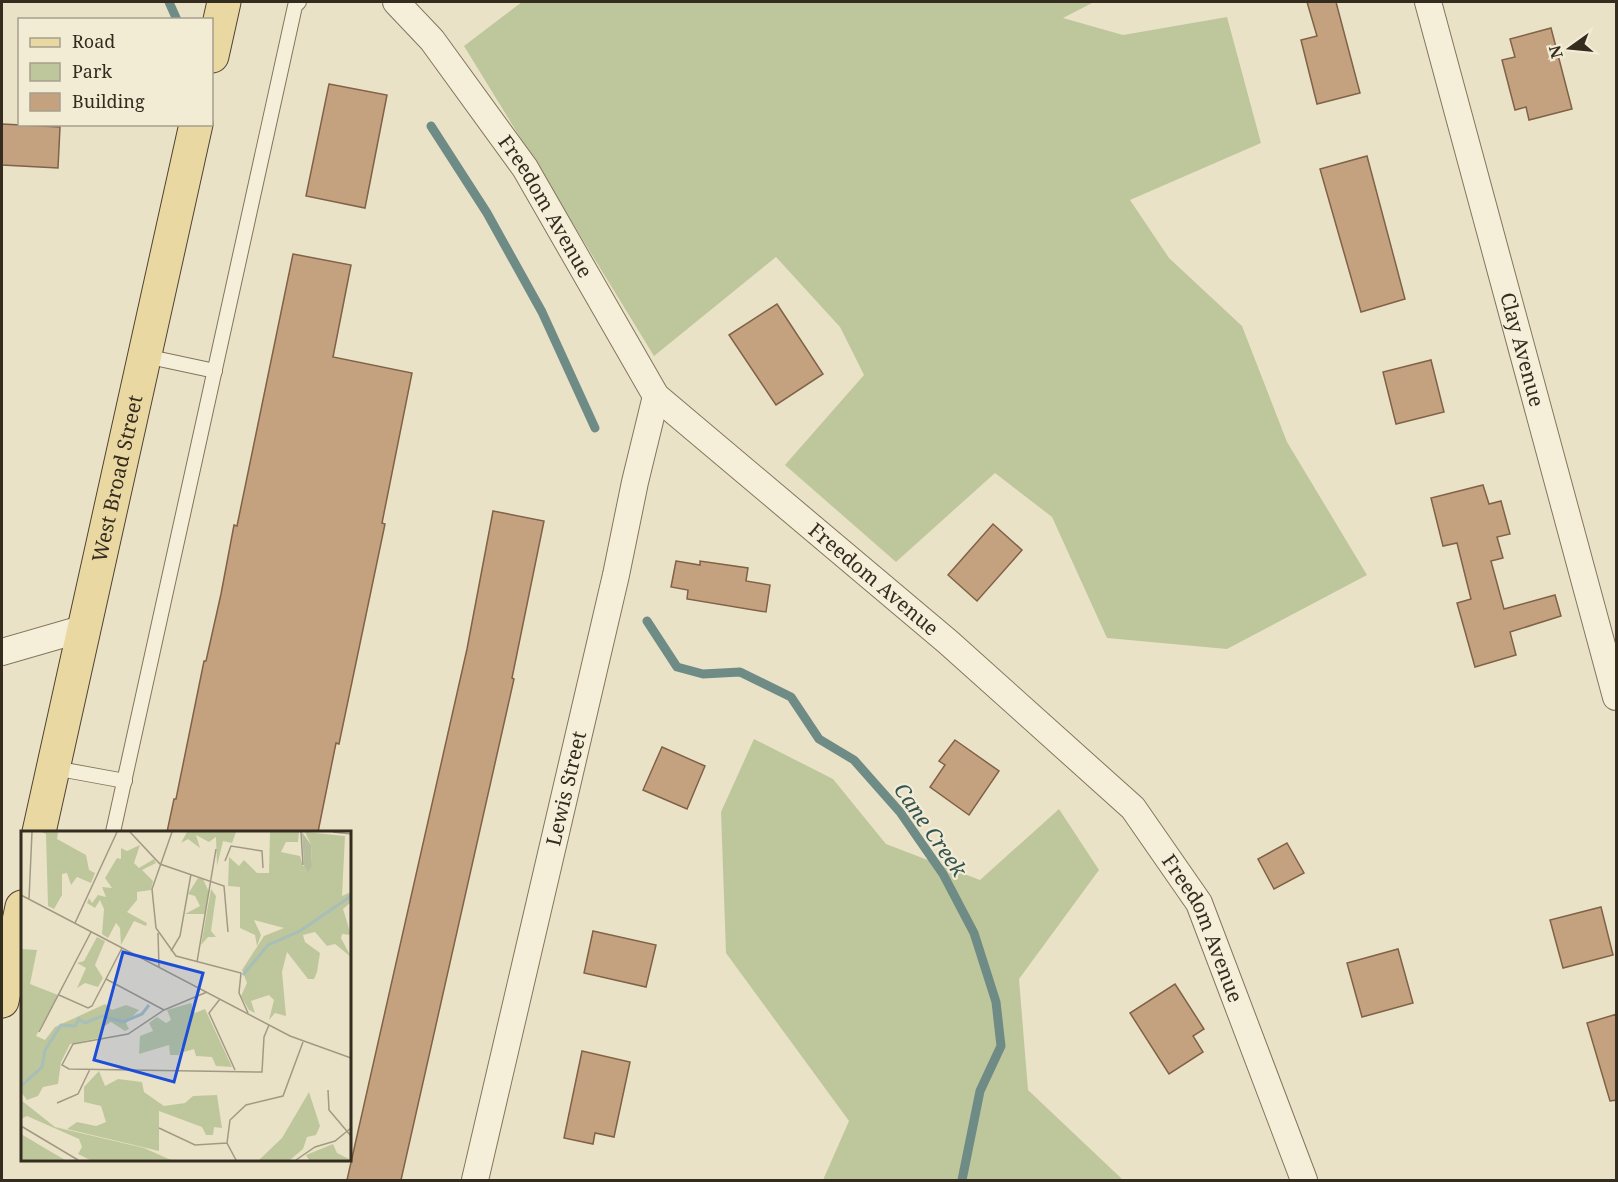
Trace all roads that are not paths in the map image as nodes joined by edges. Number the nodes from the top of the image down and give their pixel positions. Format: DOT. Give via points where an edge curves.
graph roads {
  1 [pos="224,2"];
  2 [pos="299,2"];
  3 [pos="396,2"];
  4 [pos="1428,2"];
  5 [pos="213,52"];
  6 [pos="196,126"];
  7 [pos="145,356"];
  8 [pos="215,371"];
  9 [pos="656,396"];
  10 [pos="85,628"];
  11 [pos="2,652"];
  12 [pos="1617,697"];
  13 [pos="54,768"];
  14 [pos="125,781"];
  15 [pos="39,831"];
  16 [pos="113,831"];
  17 [pos="21,912"];
  18 [pos="2,1001"];
  19 [pos="475,1180"];
  20 [pos="1304,1180"];
  1 -- 5 [label="main road"];
  2 -- 8 [label="lane"];
  3 -- 9 [label="street, Freedom Avenue" via="432,40 525,168"];
  4 -- 12 [label="street, Clay Avenue"];
  6 -- 7 [label="main road, West Broad Street"];
  7 -- 8 [label="lane"];
  7 -- 10 [label="main road, West Broad Street"];
  8 -- 14 [label="lane"];
  9 -- 19 [label="street, Lewis Street"];
  9 -- 20 [label="street, Freedom Avenue" via="948,642 1133,808 1199,903"];
  10 -- 11 [label="street"];
  10 -- 13 [label="main road, West Broad Street"];
  13 -- 14 [label="lane"];
  13 -- 15 [label="main road, West Broad Street"];
  14 -- 16 [label="lane"];
  17 -- 18 [label="main road"];
}
